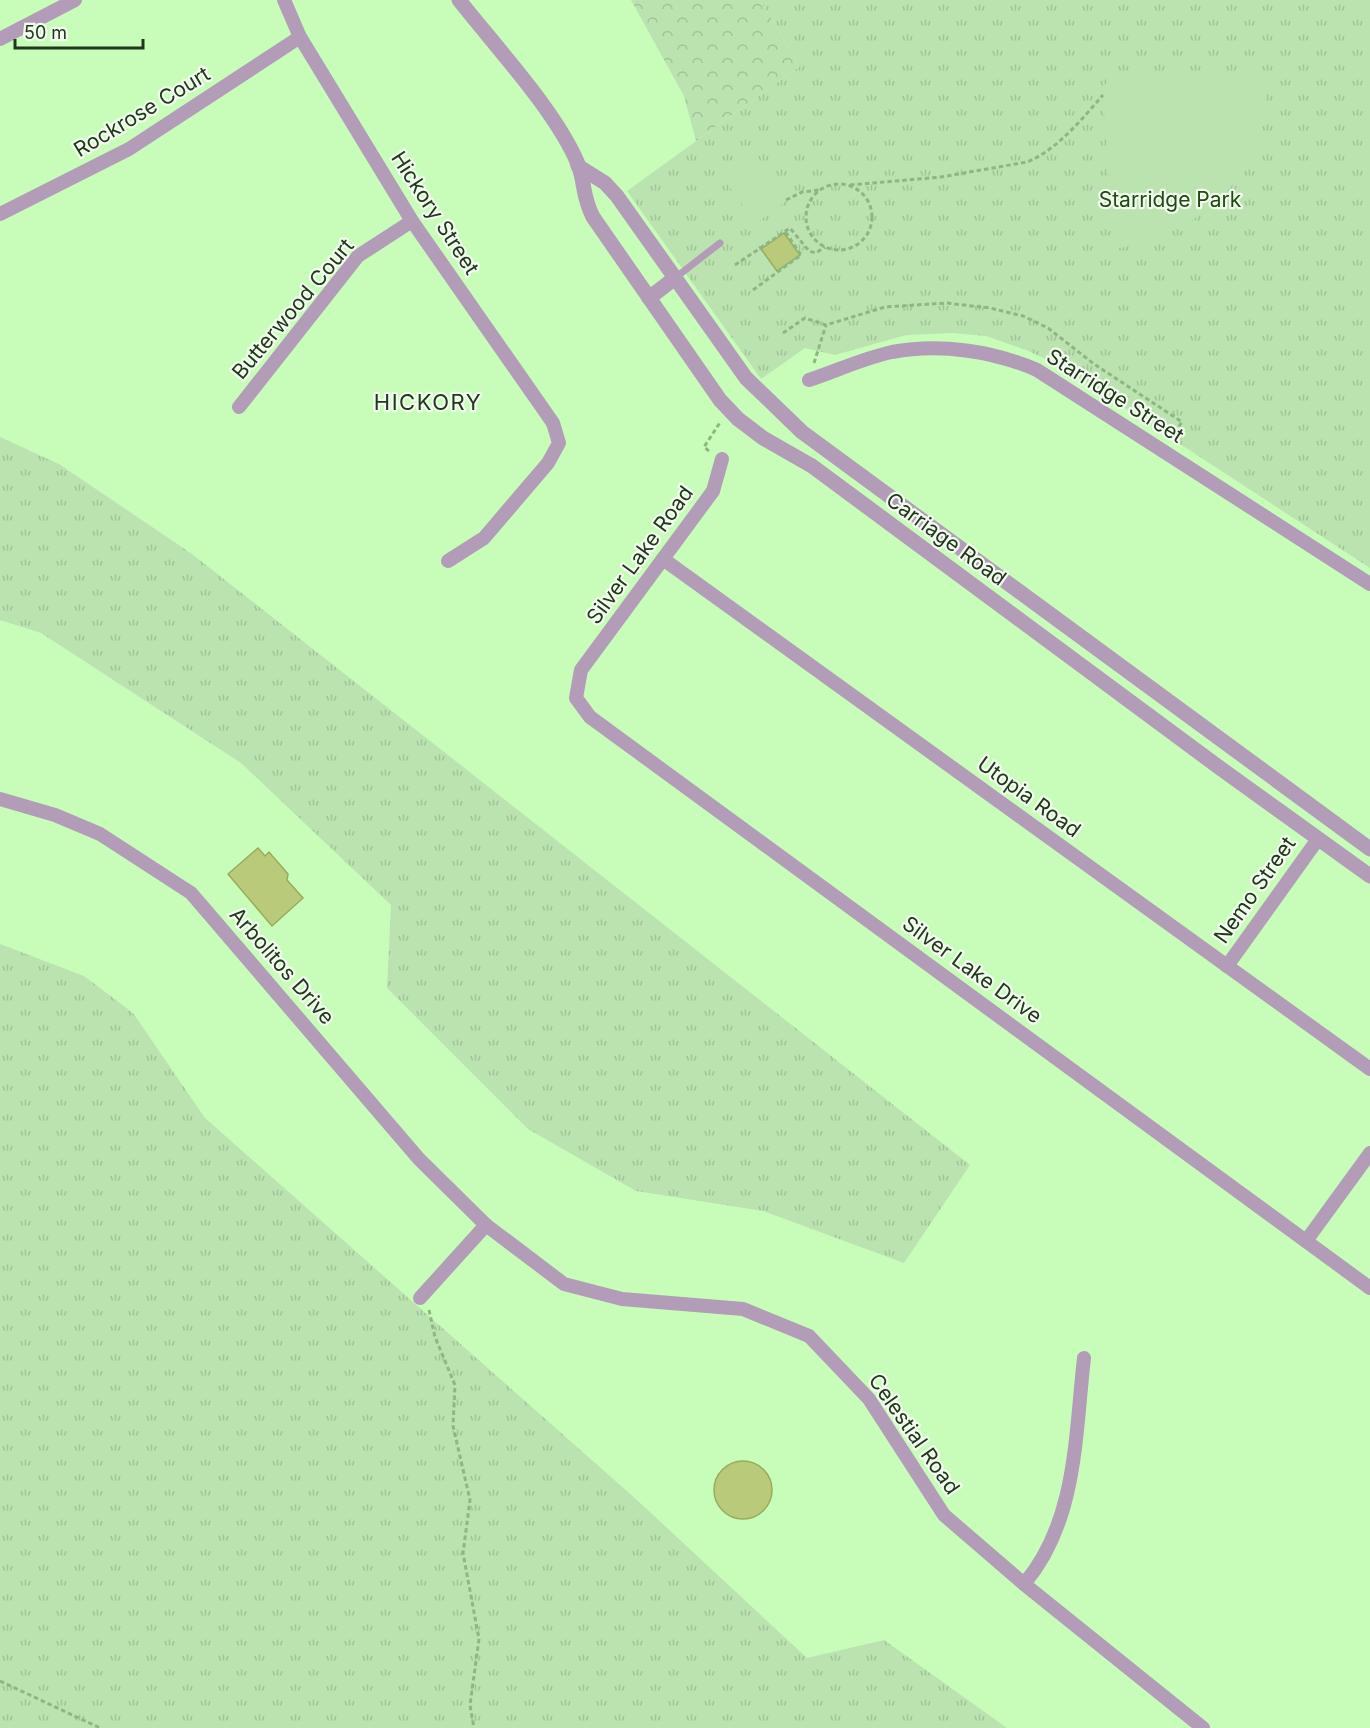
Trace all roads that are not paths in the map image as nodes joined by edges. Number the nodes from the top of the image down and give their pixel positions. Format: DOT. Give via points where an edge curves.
graph roads {
  1 [pos="75,0"];
  2 [pos="284,0"];
  3 [pos="459,0"];
  4 [pos="300,37"];
  5 [pos="0,39"];
  6 [pos="578,165"];
  7 [pos="0,214"];
  8 [pos="412,221"];
  9 [pos="720,243"];
  10 [pos="675,278"];
  11 [pos="649,298"];
  12 [pos="809,380"];
  13 [pos="238,407"];
  14 [pos="838,458"];
  15 [pos="722,459"];
  16 [pos="826,476"];
  17 [pos="663,559"];
  18 [pos="448,561"];
  19 [pos="1370,584"];
  20 [pos="581,670"];
  21 [pos="0,799"];
  22 [pos="1331,820"];
  23 [pos="1318,839"];
  24 [pos="1370,849"];
  25 [pos="1370,876"];
  26 [pos="1227,966"];
  27 [pos="1370,1069"];
  28 [pos="1370,1153"];
  29 [pos="486,1225"];
  30 [pos="1306,1241"];
  31 [pos="1370,1288"];
  32 [pos="423,1295"];
  33 [pos="1084,1358"];
  34 [pos="1023,1584"];
  35 [pos="1203,1728"];
  1 -- 5 [label="street"];
  2 -- 4 [label="street, Hickory Street"];
  3 -- 6 [label="street, Carriage Road" via="558,128"];
  4 -- 7 [label="street, Rockrose Court" via="129,148"];
  4 -- 8 [label="street, Hickory Street"];
  6 -- 10 [label="street, Carriage Road" via="617,196"];
  6 -- 11 [label="street, Carriage Road" via="586,203"];
  8 -- 13 [label="street, Butterwood Court" via="358,256"];
  8 -- 18 [label="street, Hickory Street" via="553,423 559,443 548,463 484,538"];
  9 -- 10 [label="lane"];
  10 -- 11 [label="street"];
  10 -- 14 [label="street, Carriage Road" via="746,378 802,432"];
  11 -- 16 [label="street, Carriage Road" via="693,365 738,419"];
  12 -- 19 [label="street, Starridge Street" via="893,352 954,348 1015,360 1047,376"];
  14 -- 16 [label="street"];
  14 -- 22 [label="street, Carriage Road"];
  15 -- 17 [label="street, Silver Lake Road" via="713,491"];
  16 -- 23 [label="street, Carriage Road"];
  17 -- 20 [label="street, Silver Lake Road"];
  17 -- 26 [label="street, Utopia Road"];
  20 -- 30 [label="street, Silver Lake Drive" via="576,698 590,717"];
  21 -- 29 [label="street, Arbolitos Drive" via="55,815 100,834 191,892 419,1159"];
  22 -- 23 [label="street"];
  22 -- 24 [label="street, Carriage Road"];
  23 -- 25 [label="street, Carriage Road"];
  23 -- 26 [label="street, Nemo Street"];
  26 -- 27 [label="street, Utopia Road"];
  28 -- 30 [label="street"];
  29 -- 32 [label="street"];
  29 -- 34 [label="street, Celestial Road" via="564,1284 622,1299 743,1309 809,1336 869,1399 944,1515"];
  30 -- 31 [label="street, Silver Lake Drive"];
  33 -- 34 [label="street" via="1069,1486 1058,1531"];
  34 -- 35 [label="street, Celestial Road"];
}
